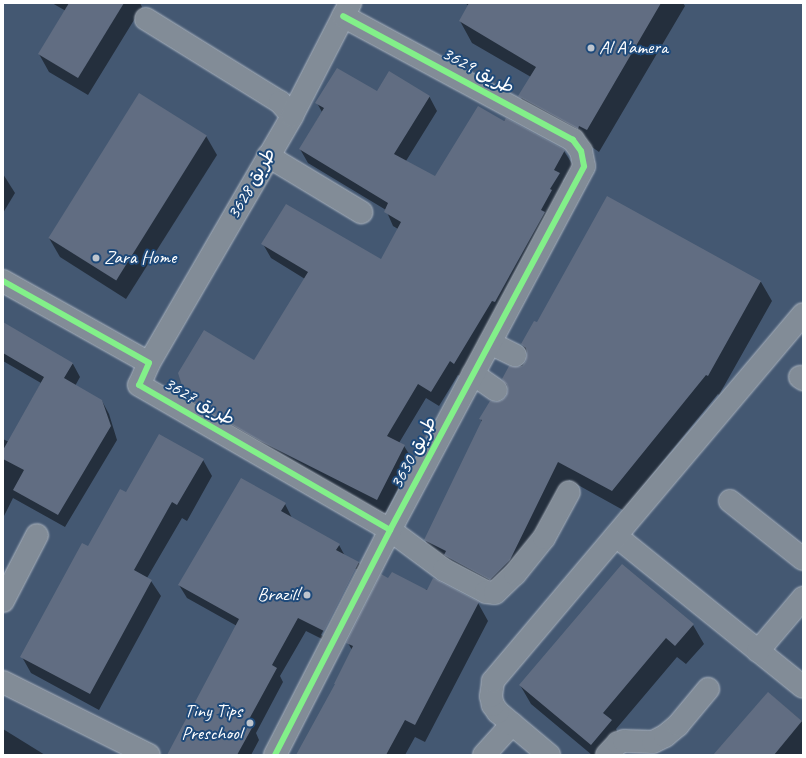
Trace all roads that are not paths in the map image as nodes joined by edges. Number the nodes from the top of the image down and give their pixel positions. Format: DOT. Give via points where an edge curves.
graph roads {
  1 [pos="346,10"];
  2 [pos="146,19"];
  3 [pos="292,116"];
  4 [pos="268,156"];
  5 [pos="584,166"];
  6 [pos="361,212"];
  7 [pos="3,281"];
  8 [pos="803,314"];
  9 [pos="490,343"];
  10 [pos="515,355"];
  11 [pos="149,363"];
  12 [pos="473,374"];
  13 [pos="496,390"];
  14 [pos="569,492"];
  15 [pos="730,501"];
  16 [pos="390,530"];
  17 [pos="37,535"];
  18 [pos="616,536"];
  19 [pos="803,559"];
  20 [pos="803,598"];
  21 [pos="3,601"];
  22 [pos="758,651"];
  23 [pos="3,682"];
  24 [pos="803,687"];
  25 [pos="708,689"];
  26 [pos="512,724"];
  27 [pos="148,755"];
  28 [pos="275,755"];
  29 [pos="484,755"];
  30 [pos="549,755"];
  31 [pos="607,755"];
  1 -- 3 [label="street, طريق 3628"];
  1 -- 5 [label="street, طريق 3629" via="577,133"];
  2 -- 3 [label="street" via="280,102"];
  3 -- 4 [label="street, طريق 3628"];
  4 -- 6 [label="street"];
  4 -- 11 [label="street, طريق 3628"];
  5 -- 9 [label="street, طريق 3630"];
  7 -- 11 [label="street, طريق 3627"];
  8 -- 18 [label="street"];
  9 -- 10 [label="street"];
  9 -- 12 [label="street, طريق 3630"];
  11 -- 16 [label="street, طريق 3627" via="138,385"];
  12 -- 13 [label="street"];
  12 -- 16 [label="street, طريق 3630"];
  14 -- 16 [label="street" via="544,538 515,574 495,593 486,592 444,570"];
  15 -- 19 [label="street"];
  16 -- 28 [label="street, طريق 3630"];
  17 -- 21 [label="street"];
  18 -- 22 [label="street"];
  18 -- 26 [label="street" via="493,681 493,705"];
  20 -- 22 [label="street"];
  22 -- 24 [label="street"];
  23 -- 27 [label="street"];
  25 -- 31 [label="street" via="668,734 653,742 618,743"];
  26 -- 29 [label="street"];
  26 -- 30 [label="street"];
}
